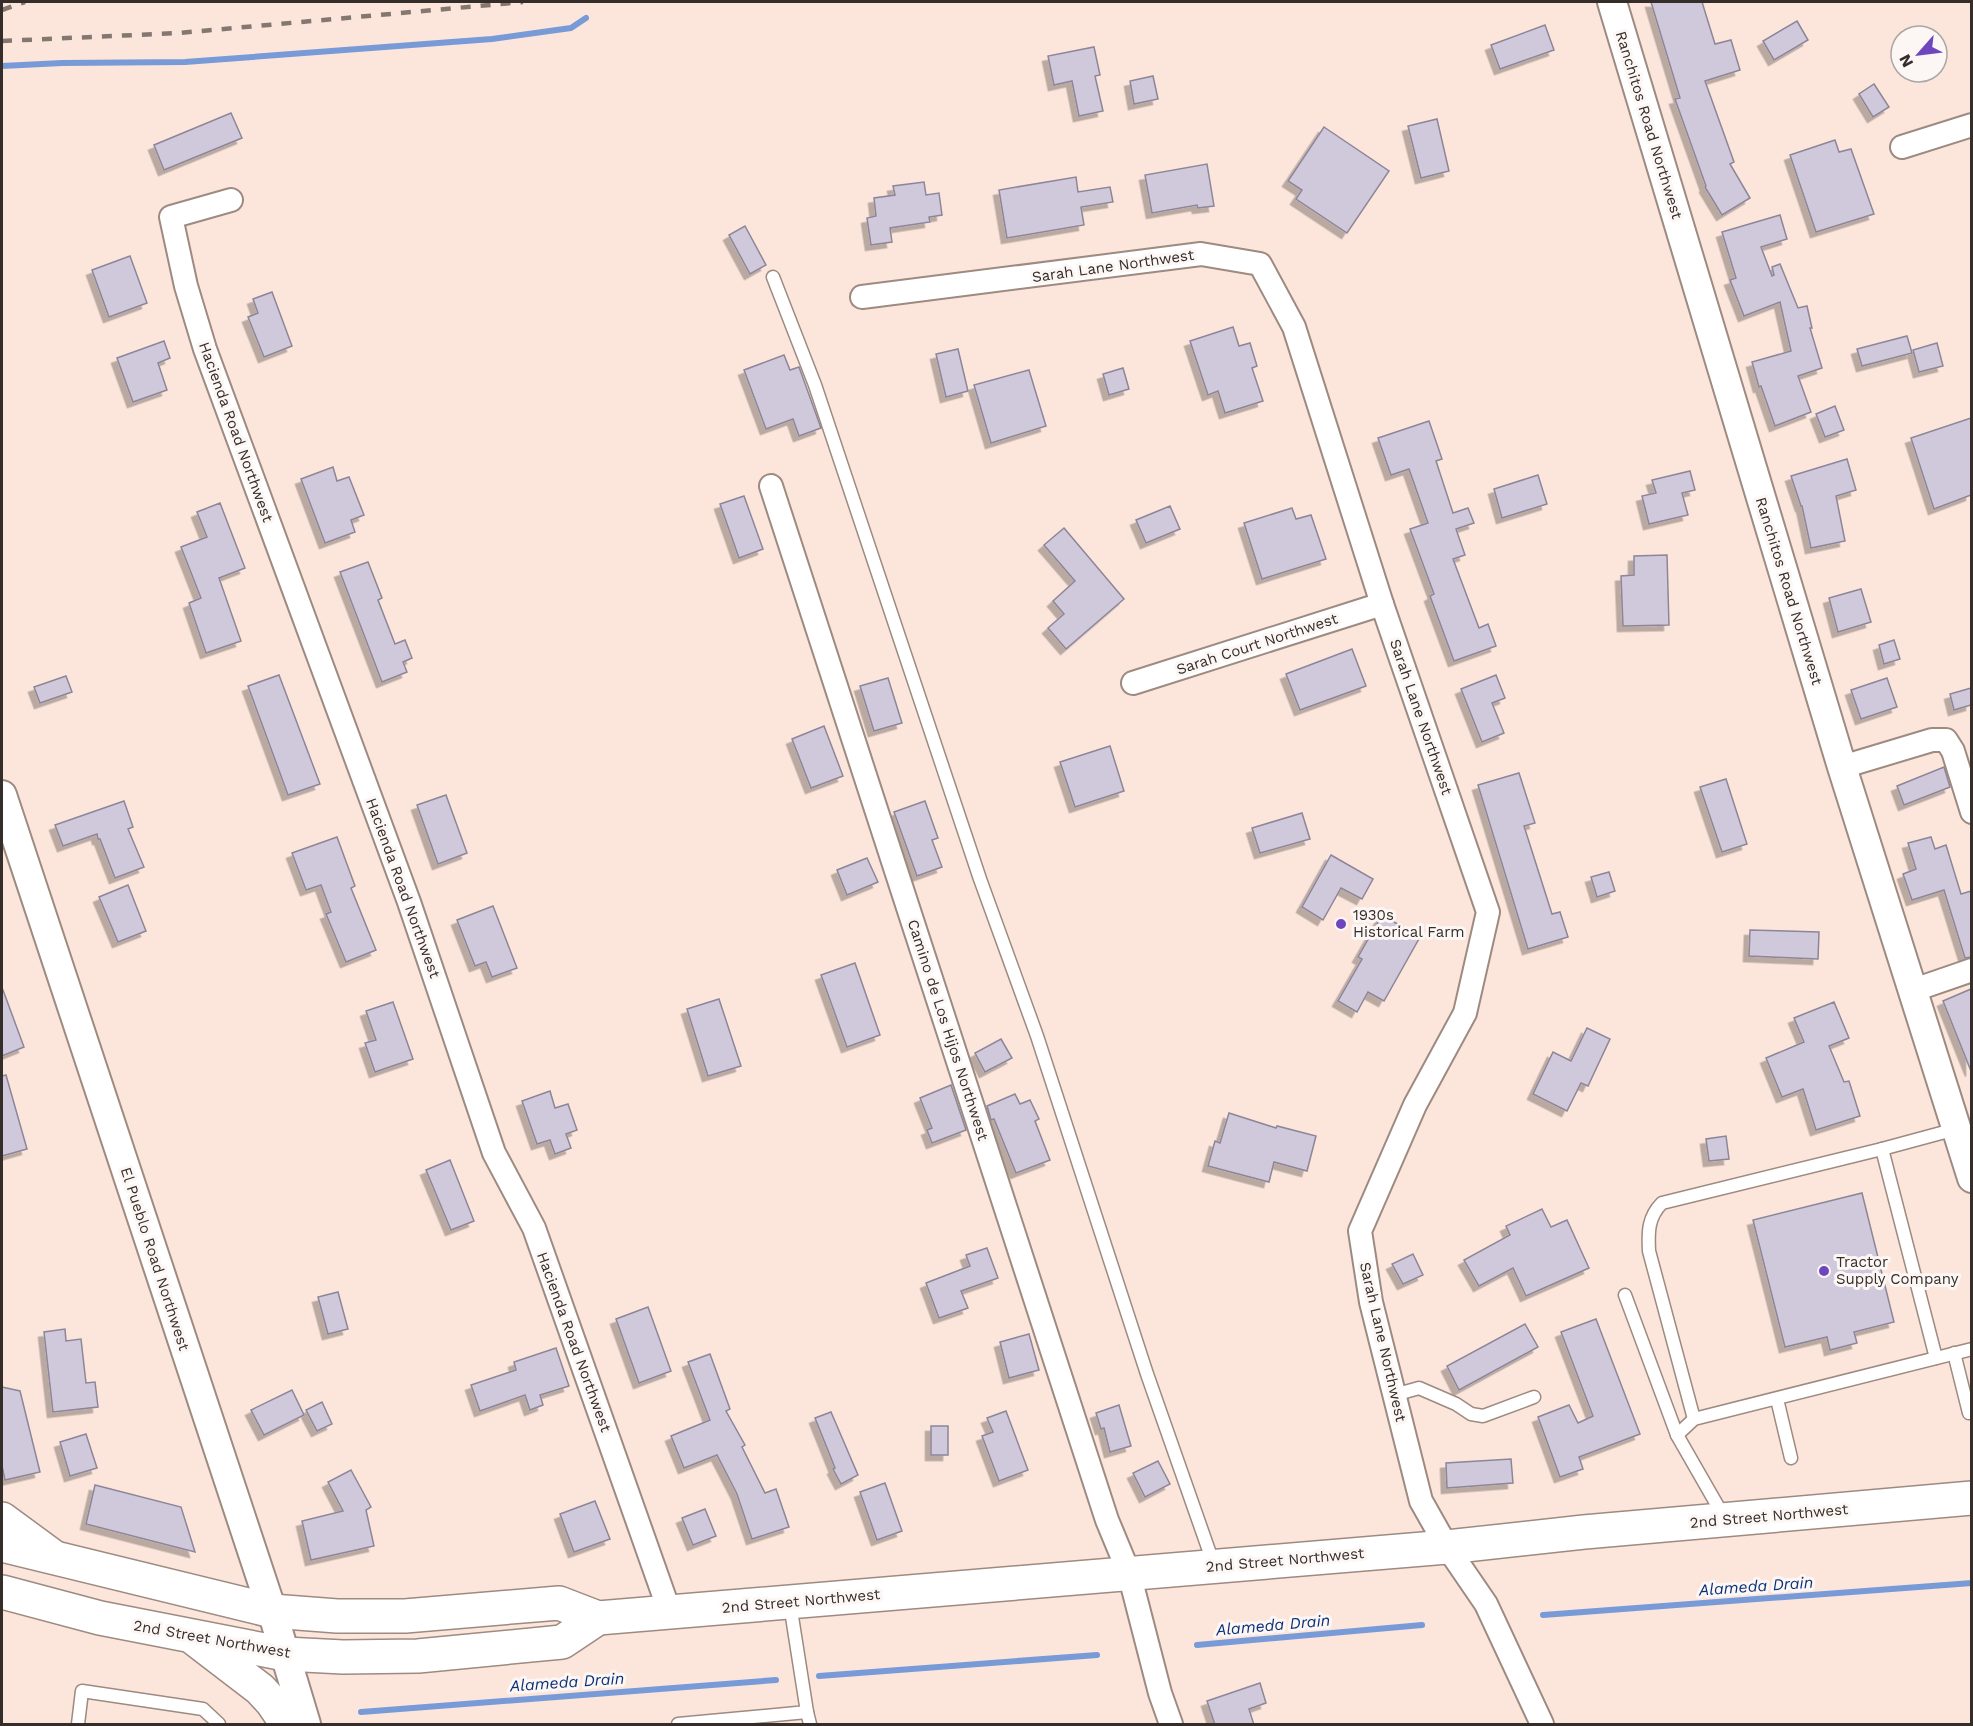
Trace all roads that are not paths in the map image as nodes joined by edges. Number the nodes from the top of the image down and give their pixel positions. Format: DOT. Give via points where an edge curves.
graph roads {
  1 [pos="1612,2"];
  2 [pos="1971,125"];
  3 [pos="1902,147"];
  4 [pos="231,200"];
  5 [pos="774,277"];
  6 [pos="862,297"];
  7 [pos="771,486"];
  8 [pos="1382,604"];
  9 [pos="1133,683"];
  10 [pos="1842,767"];
  11 [pos="2,795"];
  12 [pos="1971,812"];
  13 [pos="1971,970"];
  14 [pos="1911,991"];
  15 [pos="1956,1129"];
  16 [pos="1882,1149"];
  17 [pos="1971,1178"];
  18 [pos="1625,1294"];
  19 [pos="1971,1349"];
  20 [pos="1954,1353"];
  21 [pos="1936,1358"];
  22 [pos="1394,1395"];
  23 [pos="1534,1397"];
  24 [pos="1777,1399"];
  25 [pos="1969,1413"];
  26 [pos="1694,1419"];
  27 [pos="1677,1435"];
  28 [pos="1791,1458"];
  29 [pos="1971,1498"];
  30 [pos="2,1519"];
  31 [pos="1726,1521"];
  32 [pos="2,1545"];
  33 [pos="1447,1547"];
  34 [pos="51,1556"];
  35 [pos="1215,1566"];
  36 [pos="1129,1573"];
  37 [pos="2,1592"];
  38 [pos="790,1602"];
  39 [pos="272,1611"];
  40 [pos="670,1613"];
  41 [pos="598,1618"];
  42 [pos="190,1636"];
  43 [pos="285,1654"];
  44 [pos="809,1719"];
  45 [pos="78,1725"];
  46 [pos="219,1725"];
  47 [pos="287,1725"];
  48 [pos="306,1725"];
  49 [pos="678,1725"];
  50 [pos="1171,1725"];
  51 [pos="1542,1725"];
  1 -- 10 [label="street, Ranchitos Road Northwest"];
  2 -- 3 [label="street"];
  4 -- 40 [label="street, Hacienda Road Northwest" via="171,217 205,350 409,902 494,1153 534,1228"];
  5 -- 35 [label="lane" via="815,385"];
  6 -- 8 [label="street, Sarah Lane Northwest" via="1201,254 1260,264 1294,327"];
  7 -- 36 [label="street, Camino de Los Hijos Northwest" via="1100,1497"];
  8 -- 9 [label="street, Sarah Court Northwest"];
  8 -- 22 [label="street, Sarah Lane Northwest" via="1488,912 1465,1013 1415,1105 1360,1231 1371,1302"];
  10 -- 12 [label="street" via="1932,740 1946,740 1953,751"];
  10 -- 14 [label="street, Ranchitos Road Northwest"];
  11 -- 39 [label="street, El Pueblo Road Northwest"];
  13 -- 14 [label="street"];
  14 -- 15 [label="street, Ranchitos Road Northwest"];
  15 -- 16 [label="lane"];
  15 -- 17 [label="street, Ranchitos Road Northwest"];
  16 -- 21 [label="lane"];
  16 -- 26 [label="lane" via="1662,1203 1654,1211 1648,1229 1649,1251"];
  18 -- 27 [label="lane"];
  19 -- 20 [label="lane"];
  20 -- 21 [label="lane"];
  20 -- 25 [label="lane"];
  21 -- 24 [label="lane"];
  22 -- 23 [label="lane" via="1419,1388 1483,1416"];
  22 -- 33 [label="street, Sarah Lane Northwest" via="1421,1501"];
  24 -- 26 [label="lane"];
  24 -- 28 [label="lane"];
  26 -- 27 [label="lane"];
  27 -- 31 [label="lane"];
  29 -- 31 [label="main road, 2nd Street Northwest"];
  30 -- 34 [label="main road"];
  31 -- 33 [label="main road, 2nd Street Northwest"];
  32 -- 34 [label="main road, 2nd Street Northwest"];
  33 -- 35 [label="main road, 2nd Street Northwest"];
  33 -- 51 [label="street, Sarah Lane Northwest" via="1486,1604"];
  34 -- 39 [label="main road, 2nd Street Northwest"];
  35 -- 36 [label="main road, 2nd Street Northwest"];
  36 -- 38 [label="main road, 2nd Street Northwest"];
  36 -- 50 [label="street, Camino de Los Hijos Northwest"];
  37 -- 42 [label="main road, 2nd Street Northwest"];
  38 -- 40 [label="main road, 2nd Street Northwest"];
  38 -- 44 [label="lane"];
  39 -- 41 [label="main road, 2nd Street Northwest" via="405,1616 559,1604"];
  39 -- 43 [label="street, El Pueblo Road Northwest"];
  40 -- 41 [label="main road, 2nd Street Northwest"];
  41 -- 43 [label="main road, 2nd Street Northwest" via="562,1642 418,1656"];
  42 -- 43 [label="main road, 2nd Street Northwest"];
  42 -- 47 [label="main road" via="260,1689"];
  43 -- 48 [label="street, El Pueblo Road Northwest"];
  44 -- 49 [label="lane"];
  45 -- 46 [label="lane" via="82,1691 202,1709"];
}
